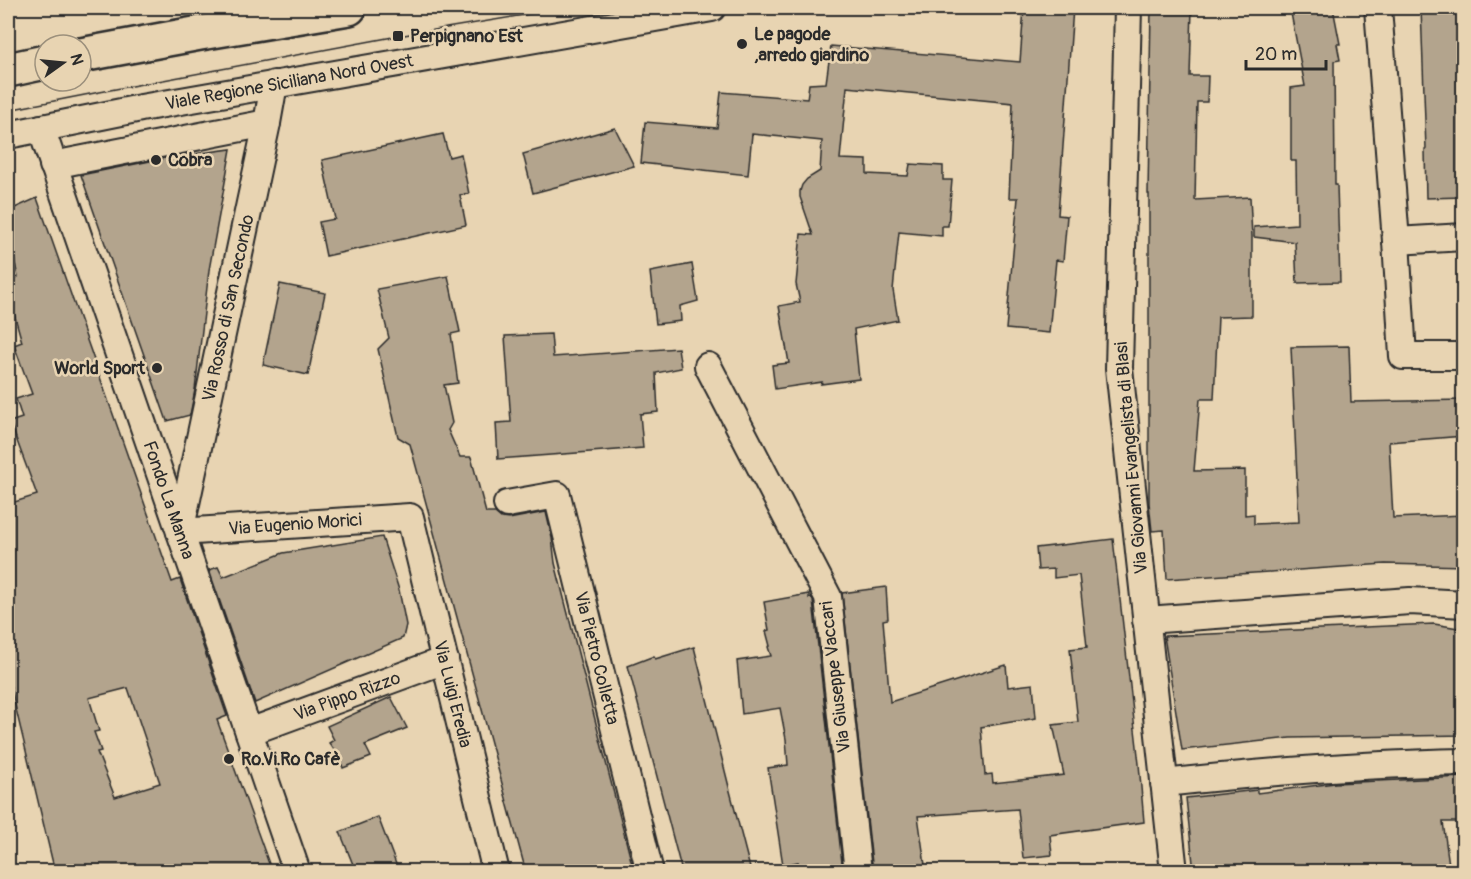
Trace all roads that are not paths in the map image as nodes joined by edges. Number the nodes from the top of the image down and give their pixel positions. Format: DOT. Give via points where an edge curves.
graph roads {
  1 [pos="350,8"];
  2 [pos="712,8"];
  3 [pos="1128,8"];
  4 [pos="1378,8"];
  5 [pos="93,53"];
  6 [pos="33,65"];
  7 [pos="8,70"];
  8 [pos="274,84"];
  9 [pos="267,123"];
  10 [pos="41,128"];
  11 [pos="8,135"];
  12 [pos="53,165"];
  13 [pos="1464,237"];
  14 [pos="1396,241"];
  15 [pos="1464,356"];
  16 [pos="708,366"];
  17 [pos="507,504"];
  18 [pos="410,517"];
  19 [pos="180,532"];
  20 [pos="1464,604"];
  21 [pos="1146,620"];
  22 [pos="445,660"];
  23 [pos="249,732"];
  24 [pos="1464,762"];
  25 [pos="1164,783"];
  26 [pos="297,872"];
  27 [pos="496,872"];
  28 [pos="650,872"];
  29 [pos="858,872"];
  30 [pos="1174,872"];
  1 -- 5 [label="main road"];
  2 -- 8 [label="street, Viale Regione Siciliana Nord Ovest"];
  3 -- 21 [label="street, Via Giovanni Evangelista di Blasi" via="1119,368"];
  4 -- 14 [label="street"];
  6 -- 7 [label="main road"];
  8 -- 9 [label="street, Via Rosso di San Secondo"];
  8 -- 10 [label="street, Viale Regione Siciliana Nord Ovest"];
  9 -- 12 [label="street, Viale Regione Siciliana Nord Ovest"];
  9 -- 19 [label="street, Via Rosso di San Secondo"];
  10 -- 11 [label="street, Viale Regione Siciliana Nord Ovest"];
  10 -- 12 [label="street, Fondo La Manna"];
  12 -- 19 [label="street, Fondo La Manna"];
  13 -- 14 [label="street"];
  14 -- 15 [label="street" via="1403,356"];
  16 -- 29 [label="street, Via Giuseppe Vaccari" via="828,597"];
  17 -- 28 [label="street, Via Pietro Colletta" via="557,495"];
  18 -- 19 [label="street, Via Eugenio Morici"];
  18 -- 22 [label="street, Via Luigi Eredia"];
  19 -- 23 [label="street, Fondo La Manna"];
  20 -- 21 [label="street" via="1410,601"];
  21 -- 25 [label="street, Via Giovanni Evangelista di Blasi"];
  22 -- 23 [label="street, Via Pippo Rizzo"];
  22 -- 27 [label="street, Via Luigi Eredia"];
  23 -- 26 [label="street, Fondo La Manna"];
  24 -- 25 [label="street" via="1385,764"];
  25 -- 30 [label="street, Via Giovanni Evangelista di Blasi"];
}
